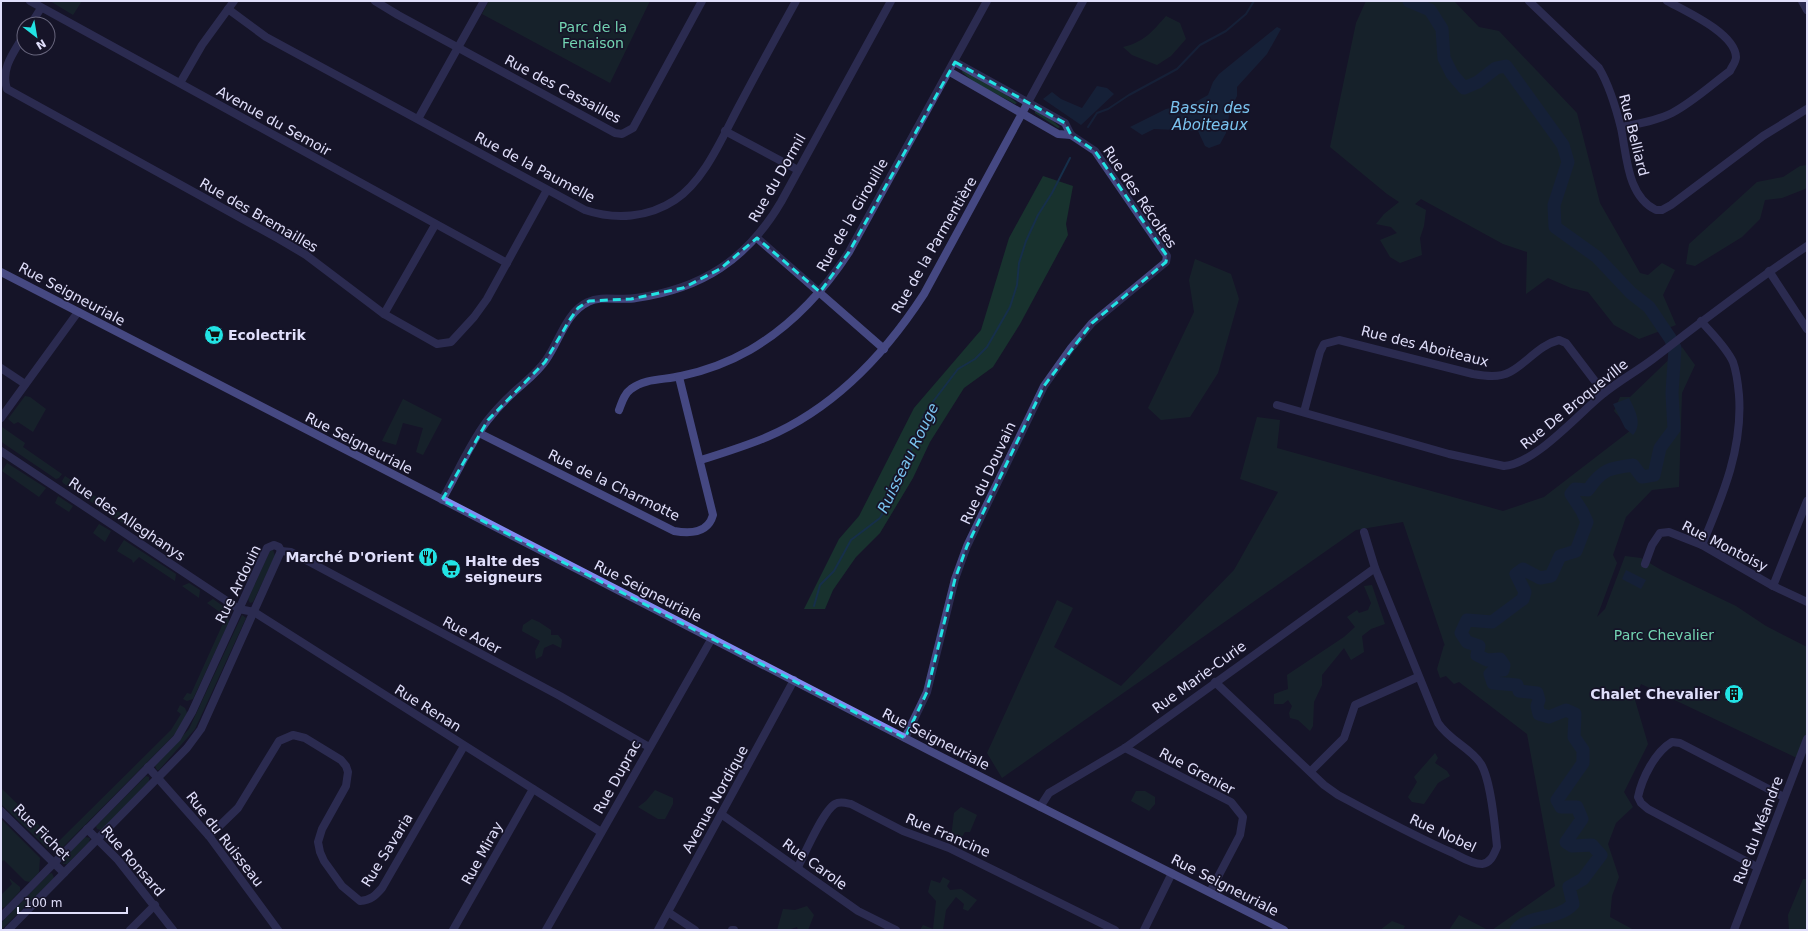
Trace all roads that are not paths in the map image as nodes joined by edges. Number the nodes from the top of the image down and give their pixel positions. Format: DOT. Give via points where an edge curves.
graph roads {
  1 [pos="30,1"];
  2 [pos="234,1"];
  3 [pos="375,1"];
  4 [pos="484,1"];
  5 [pos="702,1"];
  6 [pos="796,1"];
  7 [pos="891,1"];
  8 [pos="987,1"];
  9 [pos="1083,1"];
  10 [pos="1529,1"];
  11 [pos="1666,1"];
  12 [pos="1802,1"];
  13 [pos="40,8"];
  14 [pos="228,9"];
  15 [pos="1807,10"];
  16 [pos="36,16"];
  17 [pos="458,47"];
  18 [pos="16,49"];
  19 [pos="955,62"];
  20 [pos="950,72"];
  21 [pos="180,83"];
  22 [pos="1029,102"];
  23 [pos="1807,109"];
  24 [pos="1022,113"];
  25 [pos="418,119"];
  26 [pos="1621,127"];
  27 [pos="725,131"];
  28 [pos="1071,135"];
  29 [pos="798,170"];
  30 [pos="547,190"];
  31 [pos="435,225"];
  32 [pos="757,238"];
  33 [pos="1807,246"];
  34 [pos="507,262"];
  35 [pos="1166,262"];
  36 [pos="1769,271"];
  37 [pos="1,272"];
  38 [pos="820,292"];
  39 [pos="78,312"];
  40 [pos="384,314"];
  41 [pos="1701,321"];
  42 [pos="1807,329"];
  43 [pos="884,349"];
  44 [pos="1,368"];
  45 [pos="679,377"];
  46 [pos="26,384"];
  47 [pos="1604,393"];
  48 [pos="1277,405"];
  49 [pos="619,410"];
  50 [pos="1304,412"];
  51 [pos="1,418"];
  52 [pos="479,433"];
  53 [pos="1,450"];
  54 [pos="701,460"];
  55 [pos="442,500"];
  56 [pos="1807,501"];
  57 [pos="1364,532"];
  58 [pos="1702,545"];
  59 [pos="281,551"];
  60 [pos="1645,564"];
  61 [pos="1375,568"];
  62 [pos="1773,586"];
  63 [pos="1807,602"];
  64 [pos="239,609"];
  65 [pos="254,612"];
  66 [pos="712,638"];
  67 [pos="1418,677"];
  68 [pos="794,680"];
  69 [pos="1215,682"];
  70 [pos="905,738"];
  71 [pos="1807,739"];
  72 [pos="464,746"];
  73 [pos="649,747"];
  74 [pos="1125,748"];
  75 [pos="148,768"];
  76 [pos="1311,772"];
  77 [pos="158,777"];
  78 [pos="533,789"];
  79 [pos="1784,797"];
  80 [pos="1040,807"];
  81 [pos="1,811"];
  82 [pos="722,814"];
  83 [pos="87,829"];
  84 [pos="601,832"];
  85 [pos="209,836"];
  86 [pos="98,839"];
  87 [pos="54,862"];
  88 [pos="798,867"];
  89 [pos="1757,867"];
  90 [pos="64,872"];
  91 [pos="1172,873"];
  92 [pos="1210,892"];
  93 [pos="155,905"];
  94 [pos="668,912"];
  95 [pos="1,917"];
  96 [pos="8,930"];
  97 [pos="130,930"];
  98 [pos="173,930"];
  99 [pos="278,930"];
  100 [pos="453,930"];
  101 [pos="546,930"];
  102 [pos="658,930"];
  103 [pos="695,930"];
  104 [pos="896,930"];
  105 [pos="1115,930"];
  106 [pos="1144,930"];
  107 [pos="1284,930"];
  108 [pos="1734,930"];
  1 -- 13 [label="street, Avenue du Semoir"];
  2 -- 14 [label="street"];
  3 -- 17 [label="street, Rue des Cassailles"];
  4 -- 17 [label="street"];
  5 -- 17 [label="street, Rue des Cassailles" via="633,128 622,134 615,133"];
  6 -- 27 [label="street, Rue de la Paumelle"];
  7 -- 29 [label="street, Rue du Dormil"];
  8 -- 19 [label="street, Rue de la Girouille"];
  9 -- 22 [label="street, Rue de la Parmentière"];
  10 -- 26 [label="street, Rue Belliard" via="1598,68 1605,78"];
  11 -- 26 [label="street" via="1724,36 1732,46 1736,56 1735,63 1723,76 1686,105 1670,114"];
  12 -- 15 [label="street"];
  13 -- 16 [label="street"];
  13 -- 21 [label="street, Avenue du Semoir"];
  14 -- 21 [label="street" via="202,45"];
  14 -- 25 [label="street, Rue de la Paumelle" via="266,37"];
  17 -- 25 [label="street"];
  18 -- 40 [label="street, Rue des Bremailles" via="2,73 3,83 7,89 306,255"];
  19 -- 20 [label="street, Rue de la Girouille"];
  19 -- 22 [label="street, Rue des Récoltes"];
  20 -- 24 [label="street, Rue des Récoltes"];
  20 -- 38 [label="street, Rue de la Girouille" via="849,252"];
  21 -- 31 [label="street, Avenue du Semoir"];
  22 -- 24 [label="street, Rue de la Parmentière"];
  22 -- 28 [label="street, Rue des Récoltes" via="1066,123"];
  23 -- 26 [label="street, Rue Belliard" via="1763,136 1662,210 1656,210 1644,202 1632,183"];
  24 -- 28 [label="street, Rue des Récoltes" via="1058,134"];
  24 -- 43 [label="street, Rue de la Parmentière" via="924,294"];
  25 -- 30 [label="street, Rue de la Paumelle"];
  27 -- 29 [label="street"];
  27 -- 30 [label="street, Rue de la Paumelle" via="700,176 676,200 662,208 625,217 603,216 585,210"];
  28 -- 35 [label="street, Rue des Récoltes" via="1095,151 1167,256"];
  29 -- 32 [label="street, Rue du Dormil" via="769,222"];
  30 -- 34 [label="street, Rue des Bremailles"];
  31 -- 34 [label="street, Avenue du Semoir"];
  31 -- 40 [label="street"];
  32 -- 38 [label="street"];
  32 -- 52 [label="street, Rue du Dormil" via="720,269 683,288 661,295 588,301 578,308 545,362 513,393"];
  33 -- 36 [label="street, Rue De Broqueville"];
  34 -- 40 [label="street, Rue des Bremailles" via="487,299 451,342 437,344"];
  35 -- 70 [label="street, Rue du Douvain" via="1092,323 1044,386 967,546 955,580 927,692"];
  36 -- 41 [label="street, Rue De Broqueville"];
  36 -- 42 [label="street"];
  37 -- 39 [label="street, Rue Seigneuriale"];
  38 -- 43 [label="street"];
  38 -- 45 [label="street, Rue de la Girouille" via="787,324 749,350 710,368"];
  39 -- 46 [label="street"];
  39 -- 55 [label="street, Rue Seigneuriale"];
  41 -- 47 [label="street, Rue De Broqueville" via="1668,348"];
  41 -- 58 [label="street" via="1732,361 1737,376 1740,405 1737,447 1727,484"];
  43 -- 54 [label="street, Rue de la Parmentière" via="852,382 805,417 768,437"];
  44 -- 46 [label="street"];
  45 -- 49 [label="street, Rue de la Girouille" via="639,384 625,395"];
  45 -- 54 [label="street, Rue de la Charmotte"];
  46 -- 51 [label="street"];
  47 -- 50 [label="street, Rue De Broqueville" via="1537,451 1519,463 1504,466 1449,454"];
  47 -- 50 [label="street, Rue des Aboiteaux" via="1566,343 1559,340 1545,346 1510,372 1488,376 1339,340 1324,344 1320,352"];
  48 -- 50 [label="street, Rue De Broqueville"];
  52 -- 54 [label="street, Rue de la Charmotte" via="674,531 687,533 705,528 714,515"];
  52 -- 55 [label="street, Rue du Dormil"];
  53 -- 64 [label="street, Rue des Alleghanys"];
  55 -- 66 [label="street, Rue Seigneuriale"];
  56 -- 62 [label="street"];
  57 -- 61 [label="street, Rue Nobel"];
  58 -- 60 [label="street, Rue Montoisy" via="1669,532 1660,533"];
  58 -- 62 [label="street, Rue Montoisy"];
  59 -- 64 [label="street, Rue Ardouin" via="274,545 267,548"];
  59 -- 65 [label="street, Rue Ardouin"];
  59 -- 73 [label="street, Rue Ader" via="291,552 560,696"];
  61 -- 67 [label="street, Rue Nobel"];
  61 -- 69 [label="street, Rue Marie-Curie"];
  62 -- 63 [label="street, Rue Montoisy"];
  64 -- 65 [label="street, Rue Renan"];
  64 -- 75 [label="street, Rue Ardouin" via="184,728"];
  65 -- 72 [label="street, Rue Renan"];
  65 -- 77 [label="street, Rue Ardouin" via="201,729 187,748"];
  66 -- 68 [label="street, Rue Seigneuriale"];
  66 -- 73 [label="street, Rue Duprac"];
  67 -- 76 [label="street" via="1355,705 1344,738"];
  67 -- 76 [label="street, Rue Nobel" via="1442,728 1453,741 1477,760 1486,776 1496,847 1489,861 1482,864 1474,863 1430,843 1338,796"];
  68 -- 70 [label="street, Rue Seigneuriale"];
  68 -- 82 [label="street, Avenue Nordique"];
  69 -- 74 [label="street, Rue Marie-Curie"];
  69 -- 76 [label="street, Rue Nobel"];
  70 -- 80 [label="street, Rue Seigneuriale"];
  71 -- 79 [label="street, Rue du Méandre"];
  72 -- 78 [label="street, Rue Renan"];
  72 -- 85 [label="street, Rue Savaria" via="382,888 369,900 360,901 342,886 320,852 318,842 322,829 346,786 348,772 341,760 305,738 293,735 279,741 238,808"];
  73 -- 84 [label="street, Rue Duprac"];
  74 -- 80 [label="street, Rue Marie-Curie" via="1049,793"];
  74 -- 92 [label="street, Rue Grenier" via="1230,802 1243,817 1240,835"];
  75 -- 77 [label="street, Rue du Ruisseau"];
  75 -- 83 [label="street, Rue Ardouin"];
  77 -- 85 [label="street, Rue du Ruisseau"];
  77 -- 86 [label="street, Rue Ardouin"];
  78 -- 84 [label="street, Rue Renan"];
  78 -- 100 [label="street, Rue Miray"];
  79 -- 89 [label="street, Rue du Méandre"];
  79 -- 89 [label="street" via="1680,743 1672,742 1662,749 1640,789 1638,797 1648,809"];
  80 -- 91 [label="street, Rue Seigneuriale"];
  81 -- 87 [label="street, Rue Fichet"];
  82 -- 88 [label="street, Rue Carole"];
  82 -- 94 [label="street, Avenue Nordique"];
  83 -- 86 [label="street, Rue Ronsard"];
  83 -- 87 [label="street, Rue Ardouin"];
  84 -- 101 [label="street, Rue Duprac"];
  85 -- 99 [label="street, Rue du Ruisseau"];
  86 -- 90 [label="street, Rue Ardouin"];
  86 -- 93 [label="street, Rue Ronsard"];
  87 -- 90 [label="street, Rue Fichet"];
  87 -- 95 [label="street, Rue Ardouin"];
  88 -- 104 [label="street, Rue Carole" via="858,911"];
  88 -- 105 [label="street, Rue Francine" via="826,815 836,803 844,802 903,831 949,848"];
  89 -- 108 [label="street, Rue du Méandre"];
  90 -- 96 [label="street, Rue Ardouin"];
  91 -- 92 [label="street, Rue Seigneuriale"];
  91 -- 106 [label="street"];
  92 -- 107 [label="street, Rue Seigneuriale"];
  93 -- 97 [label="street"];
  93 -- 98 [label="street, Rue Ronsard"];
  94 -- 102 [label="street, Avenue Nordique"];
  94 -- 103 [label="street"];
}
